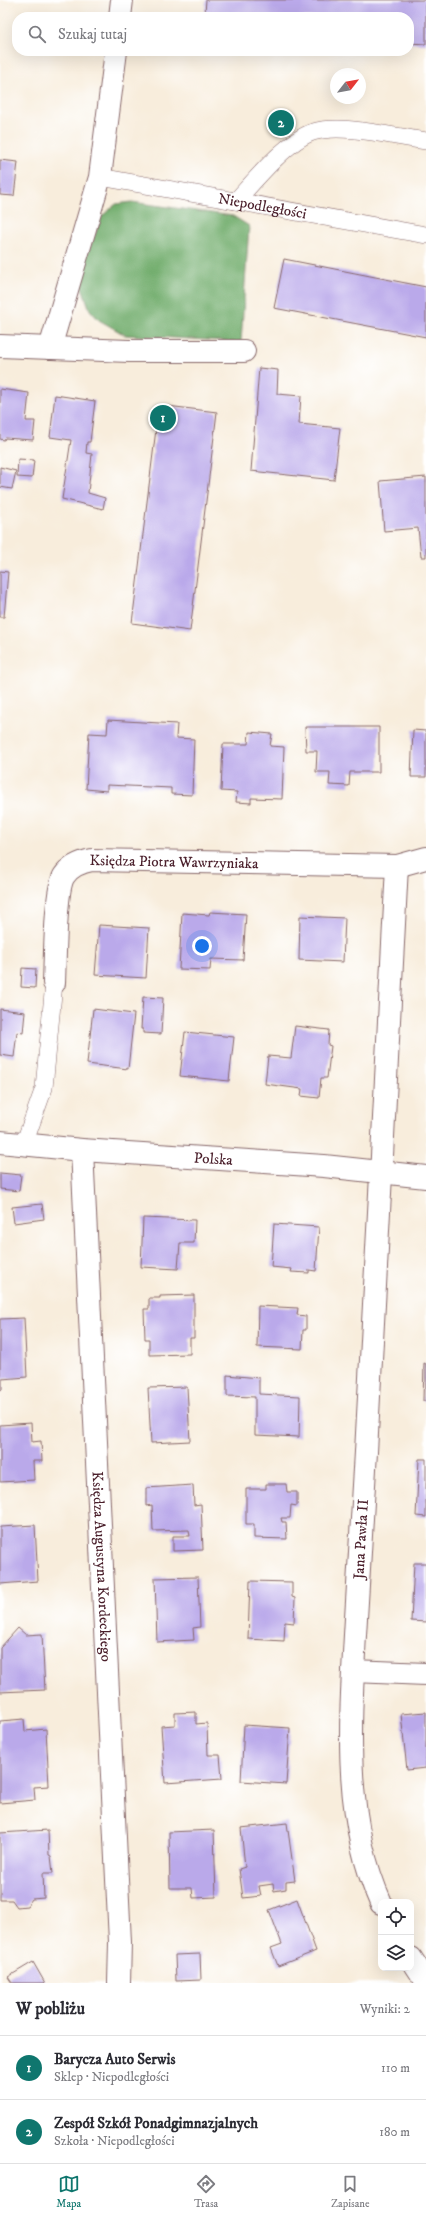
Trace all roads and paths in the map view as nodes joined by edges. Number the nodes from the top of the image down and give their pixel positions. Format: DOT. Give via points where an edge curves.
graph roads {
  1 [pos="122,0"];
  2 [pos="121,12"];
  3 [pos="115,56"];
  4 [pos="426,142"];
  5 [pos="100,177"];
  6 [pos="236,201"];
  7 [pos="426,235"];
  8 [pos="0,346"];
  9 [pos="50,348"];
  10 [pos="244,351"];
  11 [pos="426,858"];
  12 [pos="397,866"];
  13 [pos="54,983"];
  14 [pos="0,1142"];
  15 [pos="24,1144"];
  16 [pos="82,1150"];
  17 [pos="383,1172"];
  18 [pos="426,1178"];
  19 [pos="354,1671"];
  20 [pos="426,1674"];
  21 [pos="379,1899"];
  22 [pos="414,1963"];
  23 [pos="426,1981"];
  24 [pos="119,1983"];
  1 -- 2 [label="street"];
  3 -- 5 [label="street"];
  4 -- 6 [label="lane" via="336,128 313,132 298,140 271,163"];
  5 -- 6 [label="lane, Niepodległości"];
  5 -- 9 [label="street"];
  6 -- 7 [label="lane, Niepodległości"];
  8 -- 9 [label="street"];
  9 -- 10 [label="street"];
  11 -- 12 [label="street, Księdza Piotra Wawrzyniaka"];
  12 -- 13 [label="street, Księdza Piotra Wawrzyniaka" via="92,860 84,862 68,871 59,889"];
  12 -- 17 [label="street"];
  13 -- 15 [label="lane" via="44,1088"];
  14 -- 15 [label="street, Polska"];
  15 -- 16 [label="street, Polska"];
  16 -- 17 [label="street, Polska"];
  16 -- 24 [label="street, Księdza Augustyna Kordeckiego" via="120,1942"];
  17 -- 18 [label="street, Polska"];
  17 -- 19 [label="street, Jana Pawła II"];
  19 -- 20 [label="street"];
  19 -- 21 [label="street, Jana Pawła II" via="350,1763 354,1802 367,1869"];
  22 -- 23 [label="street"];
}
